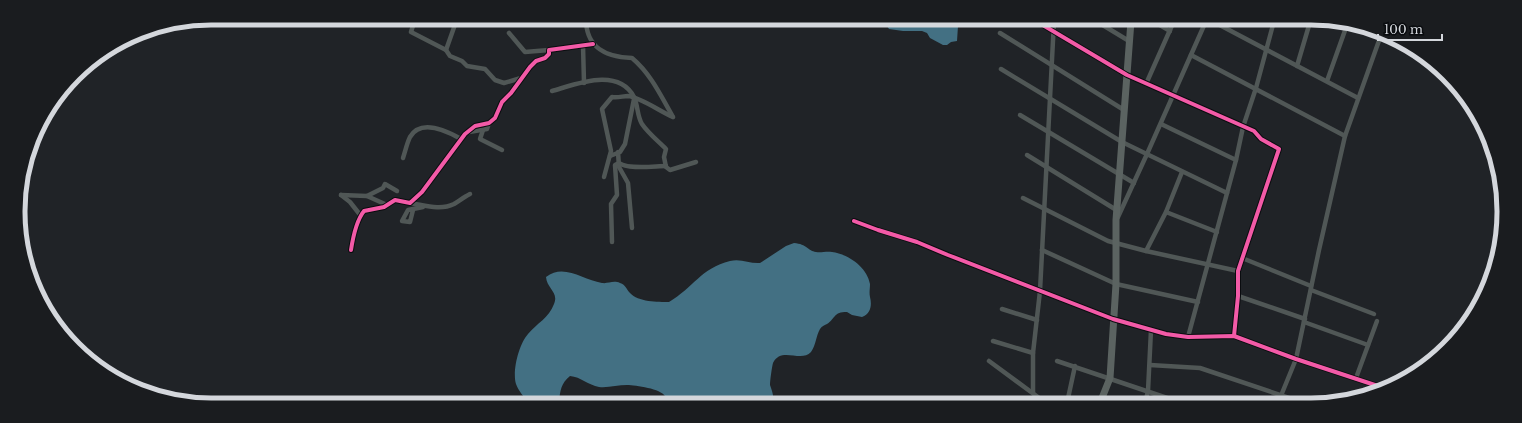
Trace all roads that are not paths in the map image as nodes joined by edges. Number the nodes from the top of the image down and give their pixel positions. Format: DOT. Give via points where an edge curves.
graph roads {
  1 [pos="413,25"];
  2 [pos="455,25"];
  3 [pos="586,25"];
  4 [pos="1044,25"];
  5 [pos="1054,25"];
  6 [pos="1103,25"];
  7 [pos="1131,25"];
  8 [pos="1160,25"];
  9 [pos="1172,25"];
  10 [pos="1204,25"];
  11 [pos="1219,25"];
  12 [pos="1273,25"];
  13 [pos="1309,25"];
  14 [pos="1346,29"];
  15 [pos="1053,30"];
  16 [pos="1170,31"];
  17 [pos="509,33"];
  18 [pos="1000,34"];
  19 [pos="1380,38"];
  20 [pos="1129,41"];
  21 [pos="594,44"];
  22 [pos="583,45"];
  23 [pos="446,50"];
  24 [pos="549,50"];
  25 [pos="1266,50"];
  26 [pos="1191,54"];
  27 [pos="1052,66"];
  28 [pos="1297,66"];
  29 [pos="1001,69"];
  30 [pos="1127,75"];
  31 [pos="521,78"];
  32 [pos="1327,82"];
  33 [pos="584,83"];
  34 [pos="1146,84"];
  35 [pos="1256,88"];
  36 [pos="552,91"];
  37 [pos="1173,95"];
  38 [pos="634,98"];
  39 [pos="1050,98"];
  40 [pos="1358,98"];
  41 [pos="1124,110"];
  42 [pos="1020,115"];
  43 [pos="490,123"];
  44 [pos="1161,124"];
  45 [pos="1243,127"];
  46 [pos="483,130"];
  47 [pos="467,132"];
  48 [pos="1048,132"];
  49 [pos="1345,136"];
  50 [pos="461,139"];
  51 [pos="1122,142"];
  52 [pos="502,150"];
  53 [pos="618,152"];
  54 [pos="1147,154"];
  55 [pos="1027,155"];
  56 [pos="610,156"];
  57 [pos="403,158"];
  58 [pos="1236,160"];
  59 [pos="696,162"];
  60 [pos="619,163"];
  61 [pos="666,166"];
  62 [pos="1046,166"];
  63 [pos="1182,172"];
  64 [pos="1120,174"];
  65 [pos="604,178"];
  66 [pos="1134,183"];
  67 [pos="397,191"];
  68 [pos="1227,193"];
  69 [pos="470,194"];
  70 [pos="367,196"];
  71 [pos="1023,198"];
  72 [pos="410,203"];
  73 [pos="387,205"];
  74 [pos="423,207"];
  75 [pos="413,210"];
  76 [pos="1044,210"];
  77 [pos="1119,211"];
  78 [pos="1166,212"];
  79 [pos="361,216"];
  80 [pos="854,221"];
  81 [pos="632,228"];
  82 [pos="1217,232"];
  83 [pos="612,242"];
  84 [pos="1117,244"];
  85 [pos="351,250"];
  86 [pos="1042,250"];
  87 [pos="1146,251"];
  88 [pos="1242,258"];
  89 [pos="1208,265"];
  90 [pos="1238,271"];
  91 [pos="1116,284"];
  92 [pos="1311,288"];
  93 [pos="1040,291"];
  94 [pos="1238,296"];
  95 [pos="1198,302"];
  96 [pos="1002,309"];
  97 [pos="1374,314"];
  98 [pos="1113,319"];
  99 [pos="1037,320"];
  100 [pos="1377,320"];
  101 [pos="1304,321"];
  102 [pos="1151,330"];
  103 [pos="1188,336"];
  104 [pos="1234,336"];
  105 [pos="993,341"];
  106 [pos="1368,345"];
  107 [pos="1033,353"];
  108 [pos="1296,359"];
  109 [pos="1057,360"];
  110 [pos="989,361"];
  111 [pos="1150,365"];
  112 [pos="1075,366"];
  113 [pos="1110,378"];
  114 [pos="1356,378"];
  115 [pos="1377,386"];
  116 [pos="1148,392"];
  117 [pos="1033,393"];
  118 [pos="1282,396"];
  119 [pos="1040,398"];
  120 [pos="1068,398"];
  121 [pos="1102,398"];
  122 [pos="1146,398"];
  123 [pos="1167,398"];
  124 [pos="1288,398"];
  1 -- 23 [label="street" via="411,32"];
  2 -- 23 [label="street"];
  3 -- 21 [label="street" via="586,31"];
  4 -- 15 [label="street"];
  5 -- 15 [label="street"];
  6 -- 20 [label="street"];
  7 -- 20 [label="street"];
  8 -- 16 [label="street"];
  9 -- 16 [label="street"];
  10 -- 26 [label="street"];
  11 -- 25 [label="street"];
  12 -- 25 [label="street"];
  13 -- 28 [label="street"];
  14 -- 32 [label="street"];
  15 -- 27 [label="street"];
  15 -- 30 [label="street"];
  16 -- 34 [label="street"];
  17 -- 24 [label="street" via="525,52"];
  18 -- 27 [label="street"];
  19 -- 40 [label="street"];
  20 -- 30 [label="street"];
  21 -- 22 [label="street"];
  21 -- 38 [label="street" via="607,54 632,58 642,66 673,117"];
  22 -- 24 [label="street"];
  22 -- 33 [label="street"];
  23 -- 31 [label="street" via="450,56 467,66 485,69 495,80 504,83"];
  24 -- 31 [label="street" via="545,58 536,61"];
  25 -- 28 [label="street"];
  25 -- 35 [label="street"];
  26 -- 35 [label="street"];
  26 -- 37 [label="street"];
  27 -- 39 [label="street"];
  27 -- 41 [label="street"];
  28 -- 32 [label="street"];
  29 -- 39 [label="street"];
  30 -- 34 [label="street"];
  30 -- 41 [label="street"];
  31 -- 43 [label="street" via="502,102 499,112"];
  32 -- 40 [label="street"];
  33 -- 36 [label="street"];
  33 -- 38 [label="street" via="612,80 625,85"];
  34 -- 37 [label="street"];
  35 -- 45 [label="street"];
  35 -- 49 [label="street"];
  37 -- 44 [label="street"];
  37 -- 45 [label="street"];
  38 -- 53 [label="street" via="625,144"];
  38 -- 56 [label="street" via="612,98 602,109"];
  38 -- 61 [label="street" via="641,123 666,149"];
  39 -- 48 [label="street"];
  39 -- 51 [label="street"];
  40 -- 49 [label="street"];
  41 -- 51 [label="street"];
  42 -- 48 [label="street"];
  43 -- 46 [label="street" via="487,129"];
  43 -- 47 [label="street" via="475,126"];
  44 -- 54 [label="street"];
  44 -- 58 [label="street"];
  45 -- 58 [label="street"];
  45 -- 88 [label="street" via="1254,131 1279,149"];
  46 -- 47 [label="street"];
  46 -- 52 [label="street" via="480,139"];
  47 -- 50 [label="street"];
  48 -- 62 [label="street"];
  48 -- 64 [label="street"];
  49 -- 92 [label="street"];
  50 -- 57 [label="street" via="447,131 426,127 417,129 410,138"];
  50 -- 72 [label="street" via="422,192"];
  51 -- 54 [label="street"];
  51 -- 64 [label="street"];
  53 -- 56 [label="street"];
  53 -- 60 [label="street"];
  54 -- 63 [label="street"];
  54 -- 66 [label="street"];
  55 -- 62 [label="street"];
  56 -- 65 [label="street"];
  58 -- 68 [label="street"];
  59 -- 61 [label="street" via="670,170"];
  60 -- 61 [label="street" via="622,166"];
  60 -- 81 [label="street" via="628,183"];
  60 -- 83 [label="street" via="616,165 617,195 611,204"];
  62 -- 76 [label="street"];
  62 -- 77 [label="street"];
  63 -- 68 [label="street"];
  63 -- 78 [label="street"];
  64 -- 66 [label="street"];
  64 -- 77 [label="street"];
  66 -- 77 [label="street"];
  67 -- 70 [label="street" via="385,184 383,188"];
  68 -- 82 [label="street"];
  69 -- 74 [label="street" via="453,204"];
  70 -- 73 [label="street"];
  70 -- 79 [label="street" via="341,195"];
  71 -- 76 [label="street"];
  72 -- 73 [label="street" via="395,200"];
  72 -- 74 [label="street"];
  73 -- 79 [label="street" via="364,211"];
  74 -- 75 [label="street"];
  76 -- 84 [label="street"];
  76 -- 86 [label="street"];
  77 -- 84 [label="street" via="1116,220"];
  78 -- 82 [label="street"];
  78 -- 87 [label="street"];
  79 -- 85 [label="street"];
  80 -- 93 [label="street" via="917,242"];
  82 -- 89 [label="street"];
  84 -- 87 [label="street"];
  84 -- 91 [label="street"];
  86 -- 91 [label="street"];
  86 -- 93 [label="street"];
  87 -- 89 [label="street"];
  88 -- 90 [label="street"];
  88 -- 92 [label="street"];
  89 -- 90 [label="street"];
  89 -- 95 [label="street"];
  90 -- 94 [label="street"];
  91 -- 95 [label="street"];
  91 -- 98 [label="street"];
  92 -- 97 [label="street"];
  92 -- 101 [label="street"];
  93 -- 98 [label="street"];
  93 -- 99 [label="street"];
  94 -- 101 [label="street"];
  94 -- 104 [label="street"];
  95 -- 103 [label="street"];
  96 -- 99 [label="street"];
  98 -- 102 [label="street"];
  98 -- 113 [label="street"];
  99 -- 107 [label="street"];
  100 -- 106 [label="street"];
  101 -- 106 [label="street"];
  101 -- 108 [label="street"];
  102 -- 103 [label="street"];
  102 -- 111 [label="street"];
  103 -- 104 [label="street"];
  104 -- 108 [label="street"];
  105 -- 107 [label="street"];
  106 -- 114 [label="street"];
  107 -- 117 [label="street"];
  108 -- 114 [label="street"];
  108 -- 118 [label="street"];
  109 -- 112 [label="street"];
  110 -- 117 [label="street"];
  111 -- 116 [label="street"];
  111 -- 118 [label="street" via="1200,368"];
  112 -- 113 [label="street"];
  112 -- 120 [label="street"];
  113 -- 116 [label="street"];
  113 -- 121 [label="street"];
  114 -- 115 [label="street"];
  116 -- 122 [label="street"];
  116 -- 123 [label="street"];
  117 -- 119 [label="street"];
  118 -- 124 [label="street"];
}
